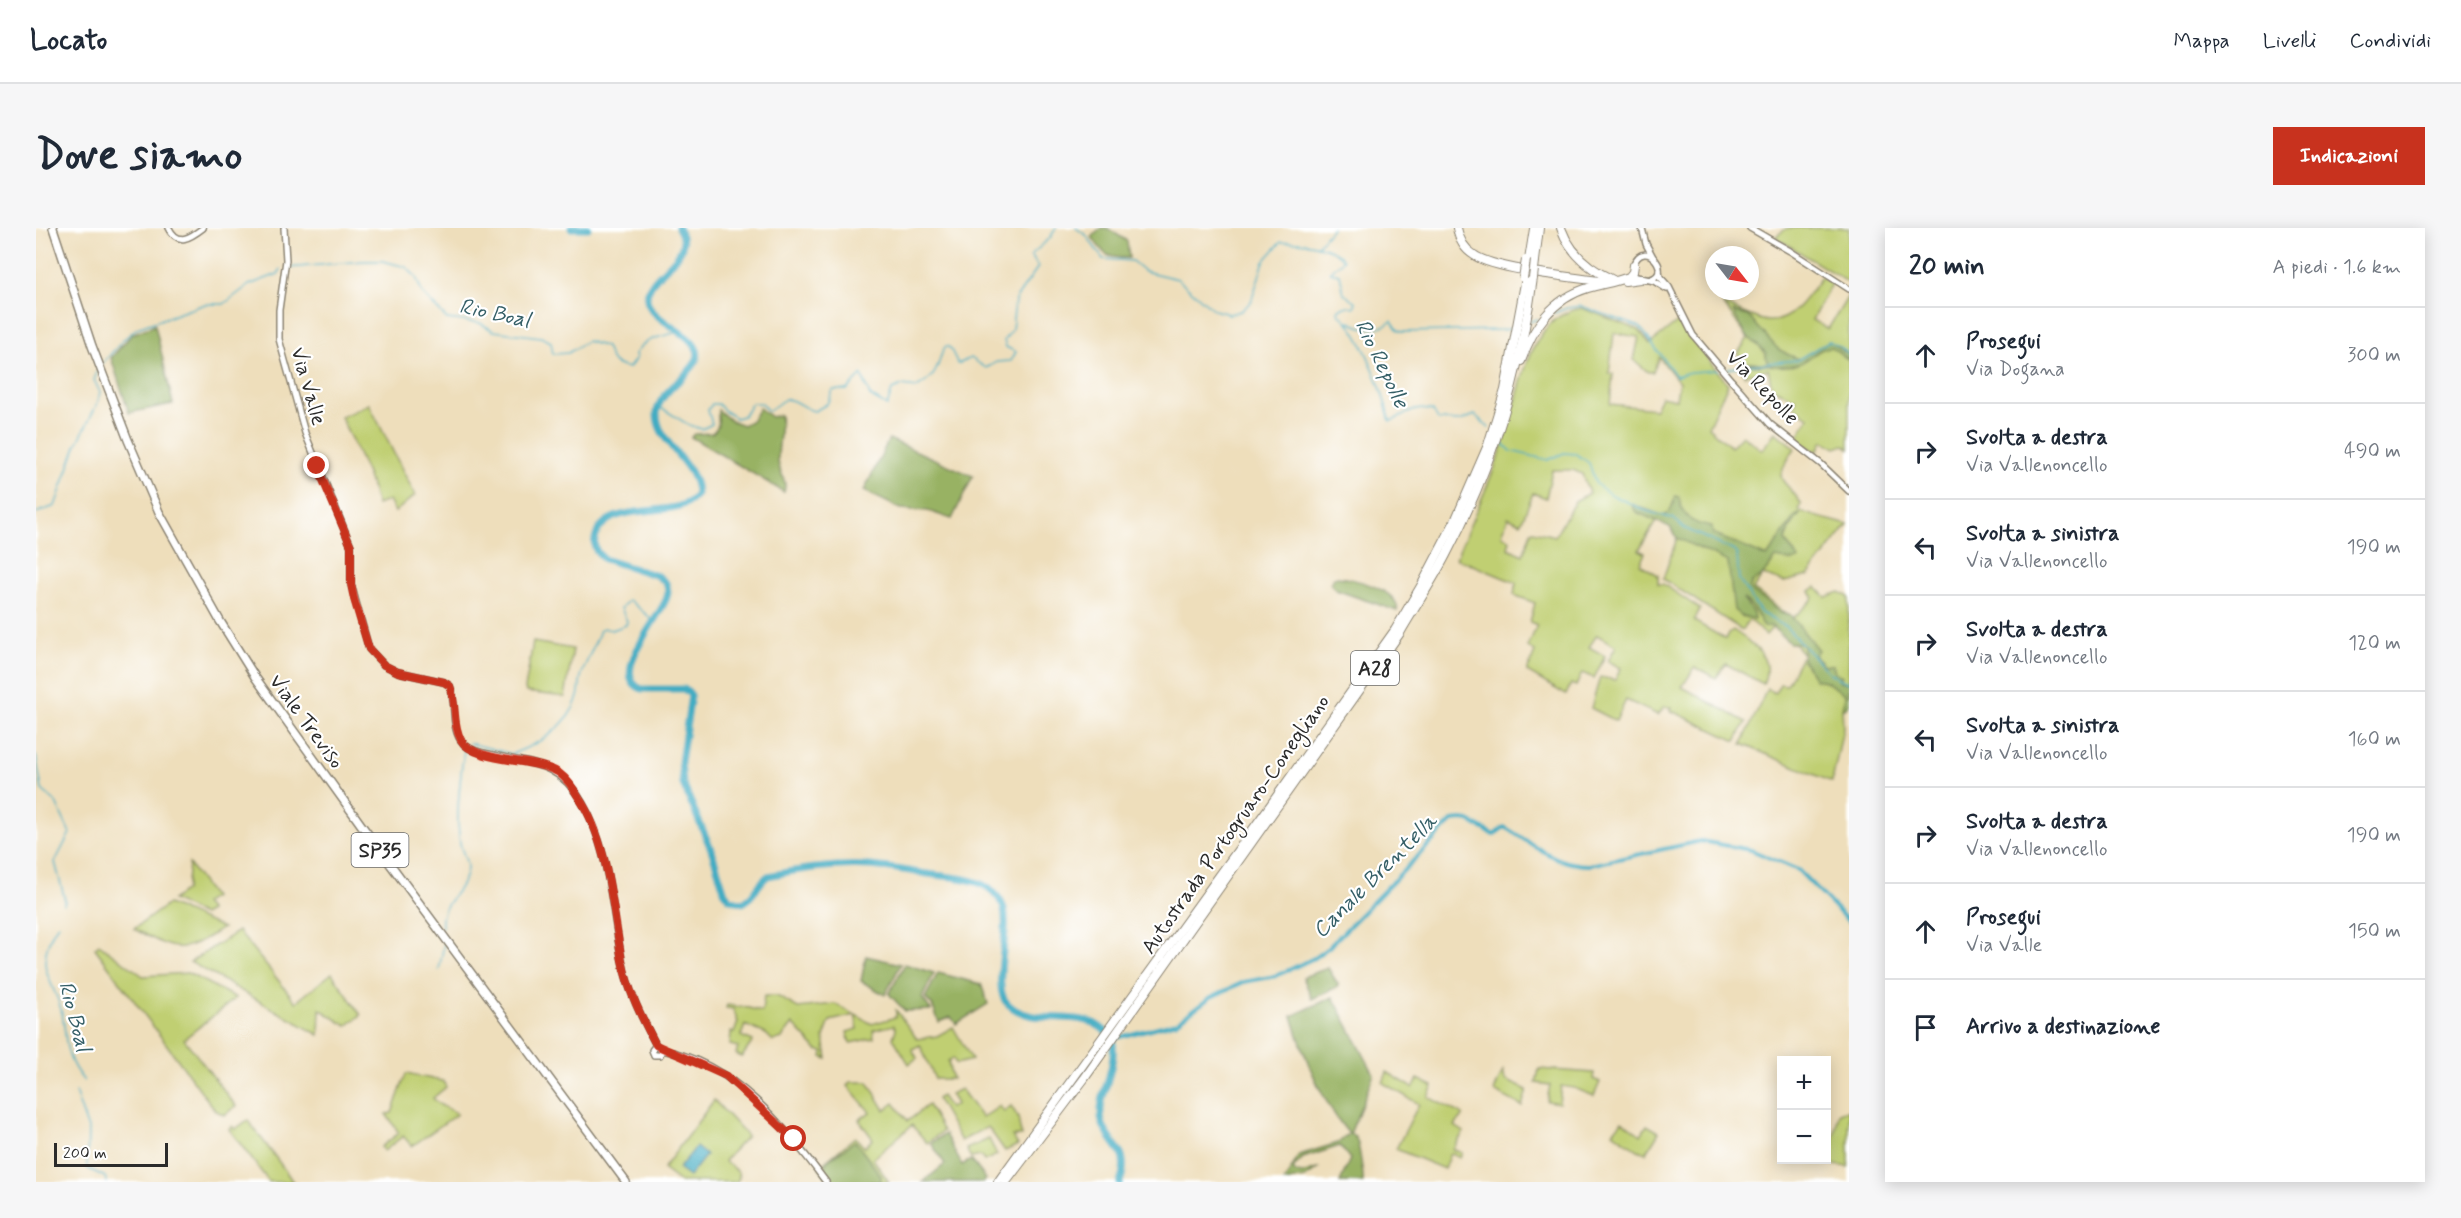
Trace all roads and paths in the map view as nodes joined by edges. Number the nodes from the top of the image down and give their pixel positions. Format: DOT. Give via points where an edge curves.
graph roads {
  1 [pos="53,228"];
  2 [pos="203,228"];
  3 [pos="284,228"];
  4 [pos="1457,228"];
  5 [pos="1527,228"];
  6 [pos="1534,228"];
  7 [pos="1539,228"];
  8 [pos="1561,228"];
  9 [pos="1642,228"];
  10 [pos="1750,228"];
  11 [pos="170,229"];
  12 [pos="1646,244"];
  13 [pos="1653,256"];
  14 [pos="1639,257"];
  15 [pos="1530,260"];
  16 [pos="1634,265"];
  17 [pos="1659,270"];
  18 [pos="1527,278"];
  19 [pos="1642,280"];
  20 [pos="1617,282"];
  21 [pos="1849,289"];
  22 [pos="1671,291"];
  23 [pos="1523,319"];
  24 [pos="1501,419"];
  25 [pos="1849,491"];
  26 [pos="656,1045"];
  27 [pos="662,1050"];
  28 [pos="1010,1172"];
  29 [pos="626,1182"];
  30 [pos="826,1182"];
  31 [pos="998,1182"];
  32 [pos="1006,1182"];
  1 -- 29 [label="main road, Viale Treviso / SP35" via="112,402 159,512 203,594 250,669 362,826"];
  2 -- 11 [label="street" via="182,240"];
  3 -- 26 [label="street, Via Valle" via="286,260 279,339 305,433 351,546 351,584 369,649 384,665 398,672 450,686 458,734 468,747 551,769 564,778 580,799 594,828 608,878 629,987"];
  4 -- 20 [label="highway" via="1468,251 1484,261"];
  5 -- 15 [label="highway"];
  6 -- 15 [label="highway, Autostrada Portogruaro-Conegliano / A28"];
  7 -- 15 [label="highway, Autostrada Portogruaro-Conegliano / A28"];
  8 -- 20 [label="highway" via="1578,256"];
  9 -- 12 [label="street, Via Repolle"];
  10 -- 21 [label="street"];
  12 -- 13 [label="street, Via Repolle"];
  12 -- 14 [label="street"];
  13 -- 14 [label="street"];
  13 -- 17 [label="street, Via Repolle"];
  14 -- 16 [label="street"];
  15 -- 18 [label="highway, Autostrada Portogruaro-Conegliano / A28, bridge"];
  16 -- 19 [label="street"];
  16 -- 20 [label="highway" via="1629,277"];
  17 -- 19 [label="street" via="1652,279"];
  17 -- 22 [label="street, Via Repolle"];
  18 -- 23 [label="highway, Autostrada Portogruaro-Conegliano / A28"];
  18 -- 23 [label="highway, Autostrada Portogruaro-Conegliano / A28"];
  19 -- 20 [label="highway"];
  19 -- 22 [label="street" via="1654,281"];
  20 -- 24 [label="highway" via="1585,289 1549,311 1524,353"];
  22 -- 25 [label="street, Via Repolle" via="1697,340 1760,414"];
  23 -- 24 [label="highway, Autostrada Portogruaro-Conegliano / A28"];
  24 -- 28 [label="highway, Autostrada Portogruaro-Conegliano / A28" via="1440,554 1395,630 1084,1078"];
  26 -- 27 [label="street"];
  26 -- 27 [label="street" via="654,1054 660,1055"];
  27 -- 30 [label="street" via="720,1072 734,1082 794,1139"];
  28 -- 31 [label="highway, Autostrada Portogruaro-Conegliano / A28"];
  28 -- 32 [label="highway, Autostrada Portogruaro-Conegliano / A28"];
}
